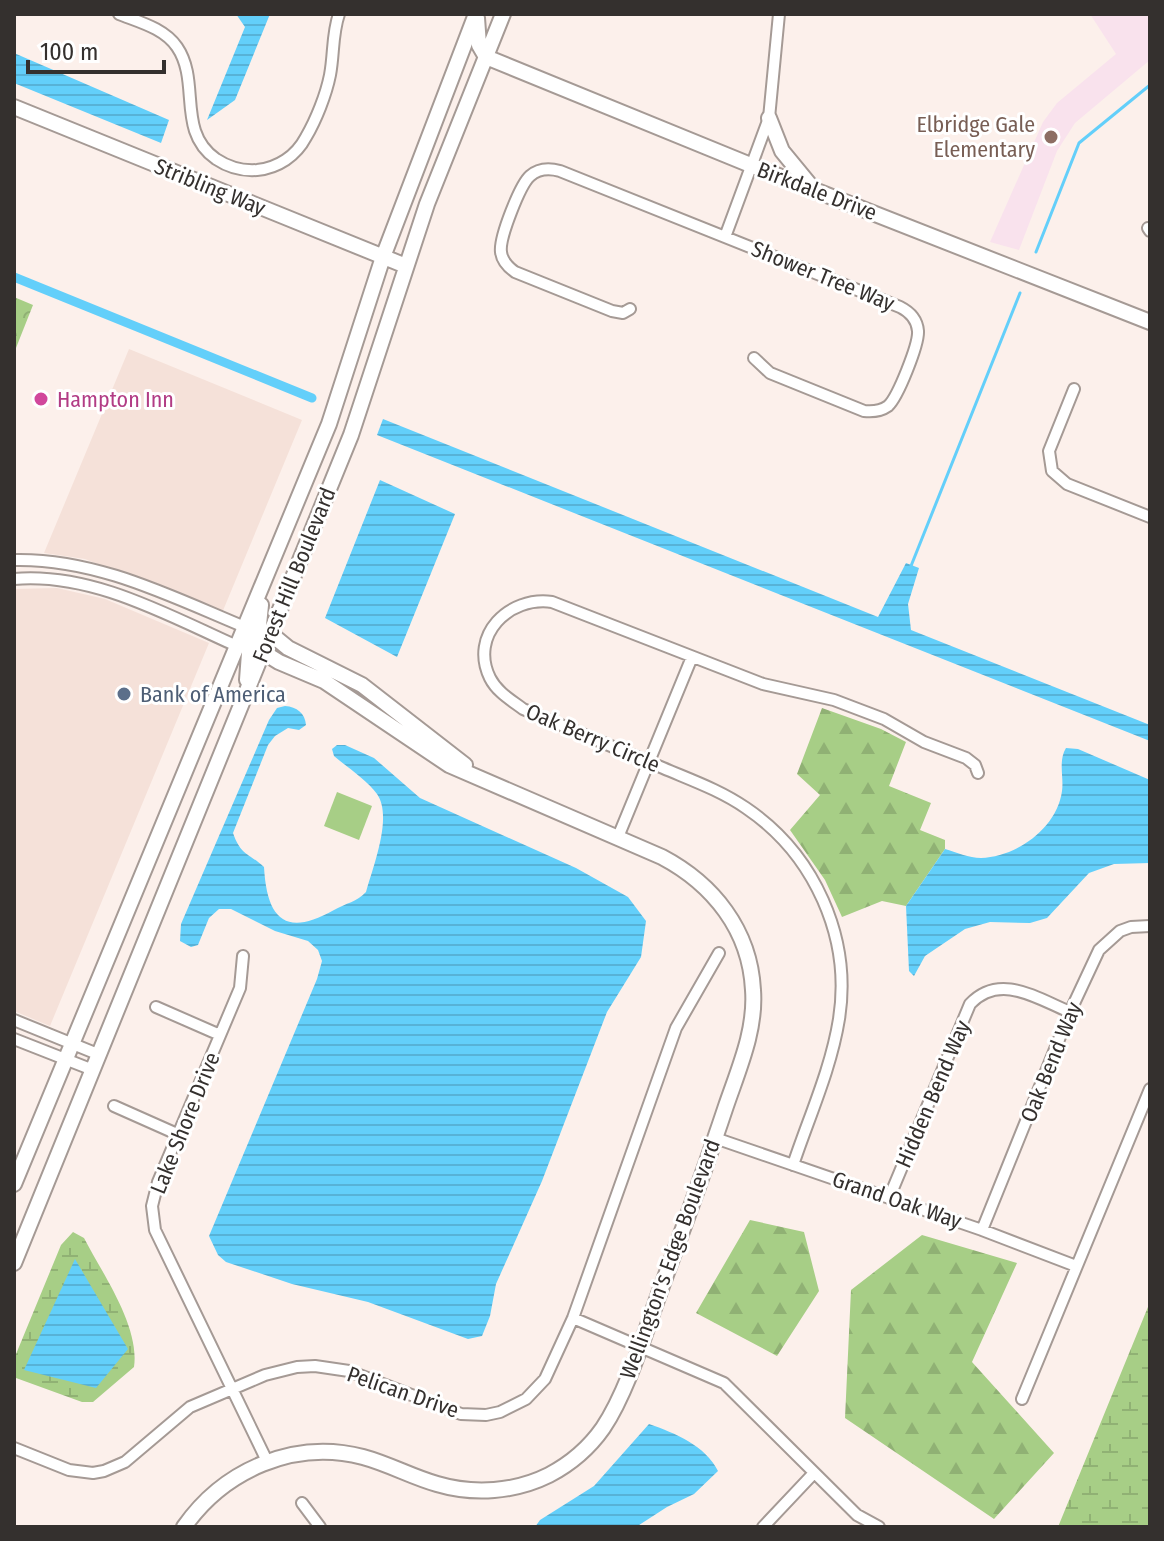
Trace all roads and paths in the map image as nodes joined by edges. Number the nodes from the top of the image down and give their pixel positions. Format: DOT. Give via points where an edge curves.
graph roads {
  1 [pos="119,14"];
  2 [pos="339,14"];
  3 [pos="476,14"];
  4 [pos="503,14"];
  5 [pos="779,14"];
  6 [pos="486,57"];
  7 [pos="14,107"];
  8 [pos="769,118"];
  9 [pos="753,166"];
  10 [pos="813,188"];
  11 [pos="725,237"];
  12 [pos="383,257"];
  13 [pos="406,266"];
  14 [pos="630,309"];
  15 [pos="1150,322"];
  16 [pos="754,358"];
  17 [pos="1074,389"];
  18 [pos="1150,517"];
  19 [pos="14,560"];
  20 [pos="267,578"];
  21 [pos="14,579"];
  22 [pos="247,628"];
  23 [pos="271,634"];
  24 [pos="239,647"];
  25 [pos="263,652"];
  26 [pos="692,657"];
  27 [pos="246,693"];
  28 [pos="648,762"];
  29 [pos="978,773"];
  30 [pos="478,776"];
  31 [pos="618,837"];
  32 [pos="1150,926"];
  33 [pos="719,953"];
  34 [pos="243,956"];
  35 [pos="156,1007"];
  36 [pos="1070,1012"];
  37 [pos="14,1020"];
  38 [pos="220,1035"];
  39 [pos="14,1039"];
  40 [pos="73,1044"];
  41 [pos="100,1055"];
  42 [pos="66,1059"];
  43 [pos="93,1070"];
  44 [pos="1150,1089"];
  45 [pos="114,1106"];
  46 [pos="177,1134"];
  47 [pos="715,1138"];
  48 [pos="793,1165"];
  49 [pos="14,1184"];
  50 [pos="889,1198"];
  51 [pos="982,1230"];
  52 [pos="14,1263"];
  53 [pos="1076,1266"];
  54 [pos="573,1318"];
  55 [pos="640,1346"];
  56 [pos="233,1389"];
  57 [pos="1022,1399"];
  58 [pos="14,1448"];
  59 [pos="267,1461"];
  60 [pos="813,1474"];
  61 [pos="302,1503"];
  62 [pos="184,1527"];
  63 [pos="320,1527"];
  64 [pos="763,1527"];
  65 [pos="879,1527"];
  1 -- 2 [label="street" via="161,31 175,44 184,61 191,122 200,141 223,163 251,170 285,161 305,140 329,79"];
  3 -- 6 [label="street" via="479,45"];
  3 -- 12 [label="street, Forest Hill Boulevard"];
  4 -- 6 [label="street, Forest Hill Boulevard"];
  5 -- 8 [label="street, Shower Tree Way"];
  6 -- 9 [label="street, Birkdale Drive"];
  6 -- 13 [label="street, Forest Hill Boulevard"];
  7 -- 12 [label="street, Stribling Way"];
  8 -- 9 [label="street, Shower Tree Way"];
  8 -- 10 [label="street" via="790,163"];
  9 -- 10 [label="street, Birkdale Drive"];
  9 -- 11 [label="street, Shower Tree Way"];
  10 -- 15 [label="street, Birkdale Drive"];
  11 -- 14 [label="street, Shower Tree Way" via="560,171 534,173 524,183 503,237 505,263 515,272 612,311"];
  11 -- 16 [label="street, Shower Tree Way" via="900,307 918,326 897,394 877,411 864,411 770,373"];
  12 -- 13 [label="street, Stribling Way"];
  12 -- 20 [label="street, Forest Hill Boulevard" via="329,424"];
  13 -- 23 [label="street, Forest Hill Boulevard" via="351,435"];
  17 -- 18 [label="street" via="1049,451 1052,471 1067,484"];
  19 -- 22 [label="street" via="93,568"];
  20 -- 22 [label="street, Forest Hill Boulevard"];
  20 -- 25 [label="street" via="259,625"];
  21 -- 24 [label="street" via="93,587"];
  22 -- 24 [label="street, Forest Hill Boulevard"];
  22 -- 27 [label="street"];
  23 -- 25 [label="street, Forest Hill Boulevard"];
  23 -- 30 [label="street, Wellington's Edge Boulevard" via="362,685"];
  24 -- 40 [label="street, Forest Hill Boulevard"];
  25 -- 27 [label="street, Forest Hill Boulevard"];
  25 -- 30 [label="street, Wellington's Edge Boulevard" via="324,681 449,765"];
  26 -- 28 [label="street"];
  26 -- 28 [label="street, Oak Berry Circle" via="540,600 509,609 488,636 486,667 504,696"];
  26 -- 29 [label="street, Oak Berry Circle" via="771,687 870,713 971,761"];
  27 -- 41 [label="street, Forest Hill Boulevard"];
  28 -- 31 [label="street"];
  28 -- 48 [label="street, Oak Berry Circle" via="726,795 767,825 799,859 827,909 839,962 839,1016"];
  30 -- 31 [label="street, Wellington's Edge Boulevard"];
  31 -- 47 [label="street, Wellington's Edge Boulevard" via="702,883 732,920 746,953 753,988 752,1024"];
  32 -- 36 [label="street, Oak Bend Way" via="1120,931 1104,943"];
  33 -- 54 [label="street, Pelican Drive" via="676,1028"];
  34 -- 38 [label="street, Lake Shore Drive" via="240,988"];
  35 -- 38 [label="street"];
  36 -- 50 [label="street, Hidden Bend Way" via="1011,988 994,989 970,1004"];
  36 -- 51 [label="street, Oak Bend Way"];
  37 -- 40 [label="street"];
  38 -- 46 [label="street, Lake Shore Drive"];
  39 -- 42 [label="street"];
  40 -- 41 [label="street"];
  40 -- 42 [label="street, Forest Hill Boulevard"];
  41 -- 43 [label="street, Forest Hill Boulevard"];
  42 -- 43 [label="street"];
  42 -- 49 [label="street, Forest Hill Boulevard"];
  43 -- 52 [label="street, Forest Hill Boulevard"];
  44 -- 53 [label="street"];
  45 -- 46 [label="street"];
  46 -- 56 [label="street, Lake Shore Drive" via="154,1193 155,1230"];
  47 -- 48 [label="street, Grand Oak Way"];
  47 -- 55 [label="street, Wellington's Edge Boulevard"];
  48 -- 50 [label="street, Grand Oak Way"];
  50 -- 51 [label="street, Grand Oak Way"];
  51 -- 53 [label="street, Grand Oak Way"];
  53 -- 57 [label="street"];
  54 -- 55 [label="street"];
  54 -- 56 [label="street, Pelican Drive" via="545,1379 526,1399 500,1412 461,1414 349,1371 315,1366 281,1370"];
  55 -- 59 [label="street, Wellington's Edge Boulevard" via="611,1414 591,1443 563,1467 531,1483 499,1490 456,1488 366,1458 327,1452"];
  55 -- 60 [label="street" via="724,1383"];
  56 -- 58 [label="street, Pelican Drive" via="190,1407 125,1462 104,1471 69,1470"];
  56 -- 59 [label="street, Lake Shore Drive"];
  59 -- 62 [label="street, Wellington's Edge Boulevard" via="219,1489"];
  60 -- 64 [label="street"];
  60 -- 65 [label="street" via="857,1515"];
  61 -- 63 [label="street"];
}
